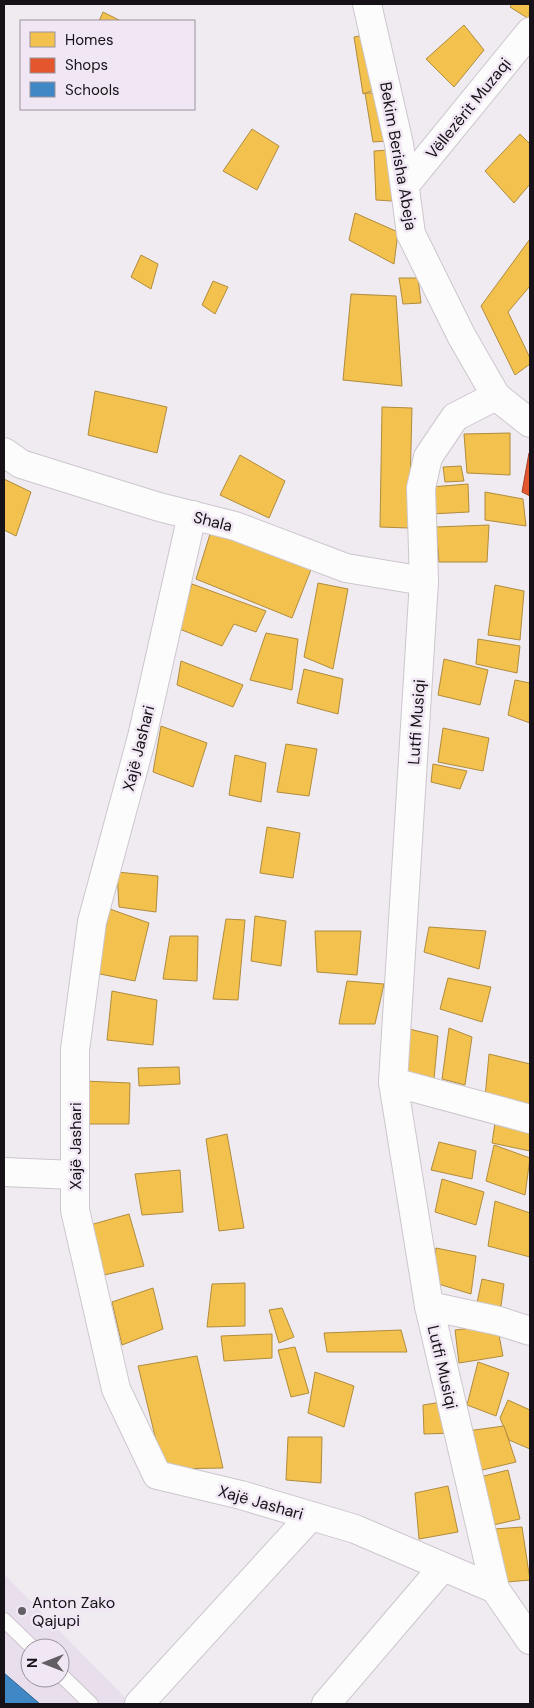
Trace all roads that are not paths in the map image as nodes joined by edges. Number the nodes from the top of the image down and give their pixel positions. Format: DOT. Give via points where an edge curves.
graph roads {
  1 [pos="367,4"];
  2 [pos="530,32"];
  3 [pos="406,184"];
  4 [pos="496,396"];
  5 [pos="530,423"];
  6 [pos="4,452"];
  7 [pos="192,515"];
  8 [pos="424,581"];
  9 [pos="393,1082"];
  10 [pos="530,1119"];
  11 [pos="4,1172"];
  12 [pos="75,1175"];
  13 [pos="429,1306"];
  14 [pos="530,1331"];
  15 [pos="311,1516"];
  16 [pos="443,1567"];
  17 [pos="495,1589"];
  18 [pos="4,1620"];
  19 [pos="23,1638"];
  20 [pos="530,1640"];
  21 [pos="70,1684"];
  22 [pos="91,1704"];
  23 [pos="139,1704"];
  24 [pos="326,1704"];
  1 -- 3 [label="street, Bekim Berisha Abeja" via="400,144"];
  2 -- 3 [label="street, Vëllezërit Muzaqi"];
  3 -- 4 [label="street, Bekim Berisha Abeja" via="412,234 461,335"];
  4 -- 5 [label="street, Bekim Berisha Abeja"];
  4 -- 8 [label="street, Lutfi Musiqi" via="454,417 428,456 421,488"];
  6 -- 7 [label="street, Shala" via="21,464"];
  7 -- 8 [label="street, Shala" via="243,528 346,568"];
  7 -- 12 [label="street, Xajë Jashari" via="142,737 92,922 75,1050"];
  8 -- 9 [label="street, Lutfi Musiqi"];
  9 -- 10 [label="street"];
  9 -- 13 [label="street, Lutfi Musiqi"];
  11 -- 12 [label="street"];
  12 -- 15 [label="street, Xajë Jashari" via="75,1210 116,1389 157,1475 241,1494"];
  13 -- 14 [label="street"];
  13 -- 17 [label="street, Lutfi Musiqi"];
  15 -- 16 [label="street, Xajë Jashari" via="355,1529"];
  15 -- 23 [label="street"];
  16 -- 17 [label="street, Xajë Jashari"];
  16 -- 24 [label="street"];
  17 -- 20 [label="street, Lutfi Musiqi"];
  18 -- 19 [label="lane"];
  21 -- 22 [label="lane"];
}
